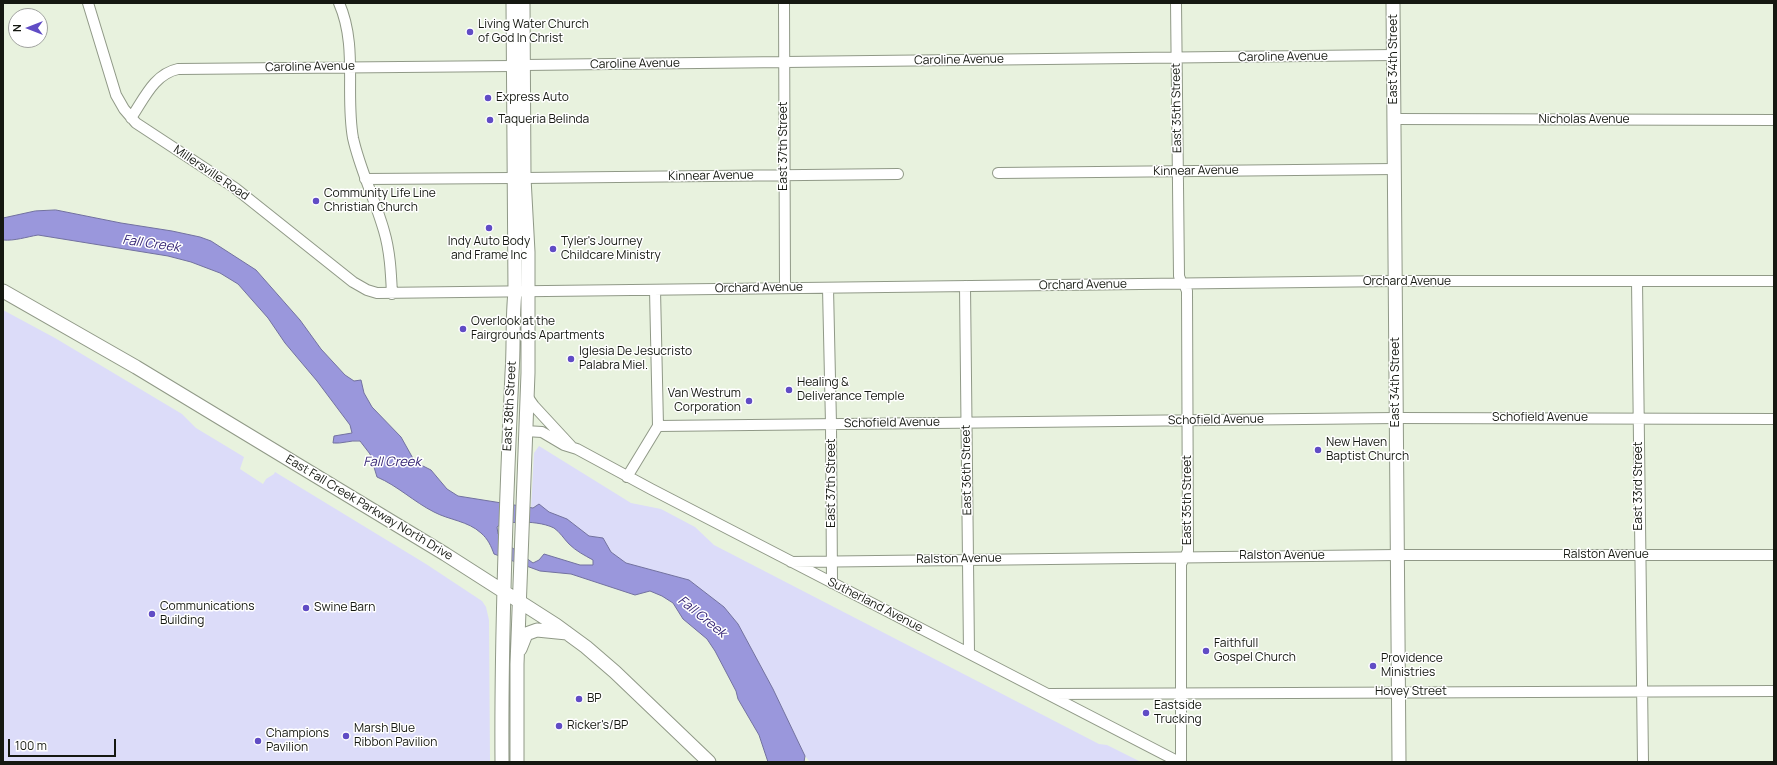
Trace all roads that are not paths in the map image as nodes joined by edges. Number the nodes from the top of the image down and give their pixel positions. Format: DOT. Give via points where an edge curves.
graph roads {
  1 [pos="88,3"];
  2 [pos="339,3"];
  3 [pos="513,3"];
  4 [pos="523,3"];
  5 [pos="784,3"];
  6 [pos="1176,3"];
  7 [pos="1393,3"];
  8 [pos="1394,55"];
  9 [pos="1177,58"];
  10 [pos="784,62"];
  11 [pos="518,65"];
  12 [pos="350,66"];
  13 [pos="131,118"];
  14 [pos="1394,119"];
  15 [pos="1774,120"];
  16 [pos="1394,169"];
  17 [pos="1178,171"];
  18 [pos="998,173"];
  19 [pos="898,174"];
  20 [pos="785,175"];
  21 [pos="519,178"];
  22 [pos="366,179"];
  23 [pos="1395,281"];
  24 [pos="1638,281"];
  25 [pos="1774,281"];
  26 [pos="1183,284"];
  27 [pos="965,286"];
  28 [pos="785,288"];
  29 [pos="828,288"];
  30 [pos="3,290"];
  31 [pos="656,290"];
  32 [pos="522,291"];
  33 [pos="392,294"];
  34 [pos="527,396"];
  35 [pos="1396,418"];
  36 [pos="1639,418"];
  37 [pos="1774,419"];
  38 [pos="1188,420"];
  39 [pos="966,422"];
  40 [pos="831,424"];
  41 [pos="658,426"];
  42 [pos="525,431"];
  43 [pos="573,448"];
  44 [pos="627,477"];
  45 [pos="1397,555"];
  46 [pos="1640,555"];
  47 [pos="1774,555"];
  48 [pos="1186,557"];
  49 [pos="968,559"];
  50 [pos="832,561"];
  51 [pos="791,562"];
  52 [pos="832,583"];
  53 [pos="505,593"];
  54 [pos="520,602"];
  55 [pos="568,633"];
  56 [pos="969,654"];
  57 [pos="517,664"];
  58 [pos="1642,691"];
  59 [pos="1774,691"];
  60 [pos="1398,692"];
  61 [pos="1180,693"];
  62 [pos="1047,694"];
  63 [pos="502,762"];
  64 [pos="517,762"];
  65 [pos="710,762"];
  66 [pos="1180,762"];
  67 [pos="1399,762"];
  68 [pos="1643,762"];
  1 -- 13 [label="street, Millersville Road" via="116,95"];
  2 -- 12 [label="street" via="348,33"];
  3 -- 11 [label="main road, East 38th Street"];
  4 -- 11 [label="main road, East 38th Street"];
  5 -- 10 [label="street, East 37th Street"];
  6 -- 9 [label="street, East 35th Street"];
  7 -- 8 [label="main road, East 34th Street"];
  8 -- 9 [label="street, Caroline Avenue"];
  8 -- 14 [label="main road, East 34th Street"];
  9 -- 10 [label="street, Caroline Avenue"];
  9 -- 17 [label="street, East 35th Street"];
  10 -- 11 [label="street, Caroline Avenue"];
  10 -- 20 [label="street, East 37th Street"];
  11 -- 12 [label="street, Caroline Avenue"];
  11 -- 21 [label="main road, East 38th Street"];
  12 -- 13 [label="street, Caroline Avenue" via="175,69 159,77"];
  12 -- 22 [label="street" via="352,130 358,159"];
  13 -- 33 [label="street, Millersville Road" via="139,126 235,188 358,285 377,293"];
  14 -- 15 [label="street, Nicholas Avenue"];
  14 -- 16 [label="main road, East 34th Street"];
  16 -- 17 [label="street, Kinnear Avenue"];
  16 -- 23 [label="main road, East 34th Street"];
  17 -- 18 [label="street, Kinnear Avenue"];
  17 -- 26 [label="street, East 35th Street" via="1179,276"];
  19 -- 20 [label="street, Kinnear Avenue"];
  20 -- 21 [label="street, Kinnear Avenue"];
  20 -- 28 [label="street, East 37th Street"];
  21 -- 22 [label="street, Kinnear Avenue"];
  21 -- 32 [label="main road, East 38th Street" via="528,252"];
  22 -- 33 [label="street" via="386,238"];
  23 -- 24 [label="street, Orchard Avenue"];
  23 -- 26 [label="street, Orchard Avenue"];
  23 -- 35 [label="main road, East 34th Street"];
  24 -- 25 [label="street, Orchard Avenue"];
  24 -- 36 [label="street, East 33rd Street"];
  26 -- 27 [label="street, Orchard Avenue"];
  26 -- 38 [label="street, East 35th Street" via="1187,291"];
  27 -- 29 [label="street, Orchard Avenue"];
  27 -- 39 [label="street, East 36th Street"];
  28 -- 29 [label="street, Orchard Avenue"];
  28 -- 31 [label="street, Orchard Avenue"];
  29 -- 40 [label="street, East 37th Street"];
  30 -- 53 [label="main road, East Fall Creek Parkway North Drive" via="149,375"];
  31 -- 32 [label="street, Orchard Avenue"];
  31 -- 41 [label="street"];
  32 -- 33 [label="street, Orchard Avenue"];
  32 -- 34 [label="main road, East 38th Street"];
  32 -- 53 [label="main road, East 38th Street" via="513,309"];
  34 -- 42 [label="main road, East 38th Street"];
  34 -- 43 [label="street, Sutherland Avenue"];
  35 -- 36 [label="street, Schofield Avenue"];
  35 -- 38 [label="street, Schofield Avenue"];
  35 -- 45 [label="main road, East 34th Street"];
  36 -- 37 [label="street, Schofield Avenue"];
  36 -- 46 [label="street, East 33rd Street"];
  38 -- 39 [label="street, Schofield Avenue"];
  38 -- 48 [label="street, East 35th Street"];
  39 -- 40 [label="street, Schofield Avenue"];
  39 -- 49 [label="street, East 36th Street"];
  40 -- 41 [label="street, Schofield Avenue"];
  40 -- 50 [label="street, East 37th Street"];
  41 -- 44 [label="street"];
  42 -- 43 [label="street, Sutherland Avenue" via="542,432"];
  42 -- 54 [label="main road, East 38th Street"];
  43 -- 44 [label="street, Sutherland Avenue"];
  44 -- 51 [label="street, Sutherland Avenue"];
  45 -- 46 [label="street, Ralston Avenue"];
  45 -- 48 [label="street, Ralston Avenue"];
  45 -- 60 [label="main road, East 34th Street"];
  46 -- 47 [label="street, Ralston Avenue"];
  46 -- 58 [label="street, East 33rd Street"];
  48 -- 49 [label="street, Ralston Avenue"];
  48 -- 61 [label="street, East 35th Street" via="1181,564"];
  49 -- 50 [label="street, Ralston Avenue"];
  49 -- 56 [label="street, East 36th Street"];
  50 -- 51 [label="street, Ralston Avenue"];
  50 -- 52 [label="street, East 37th Street"];
  51 -- 52 [label="street, Sutherland Avenue"];
  52 -- 56 [label="street, Sutherland Avenue"];
  53 -- 54 [label="main road, East Fall Creek Parkway North Drive"];
  53 -- 63 [label="main road, East 38th Street"];
  54 -- 55 [label="main road, East Fall Creek Parkway North Drive"];
  54 -- 57 [label="main road, East 38th Street"];
  55 -- 57 [label="main road" via="537,630 526,634"];
  55 -- 65 [label="main road, East Fall Creek Parkway North Drive" via="614,672"];
  56 -- 62 [label="street, Sutherland Avenue"];
  57 -- 64 [label="main road, East 38th Street"];
  58 -- 59 [label="street, Hovey Street"];
  58 -- 60 [label="street, Hovey Street"];
  58 -- 68 [label="street, East 33rd Street"];
  60 -- 61 [label="street, Hovey Street"];
  60 -- 67 [label="main road, East 34th Street"];
  61 -- 62 [label="street, Hovey Street"];
  61 -- 66 [label="street, East 35th Street"];
  62 -- 66 [label="street, Sutherland Avenue"];
}
